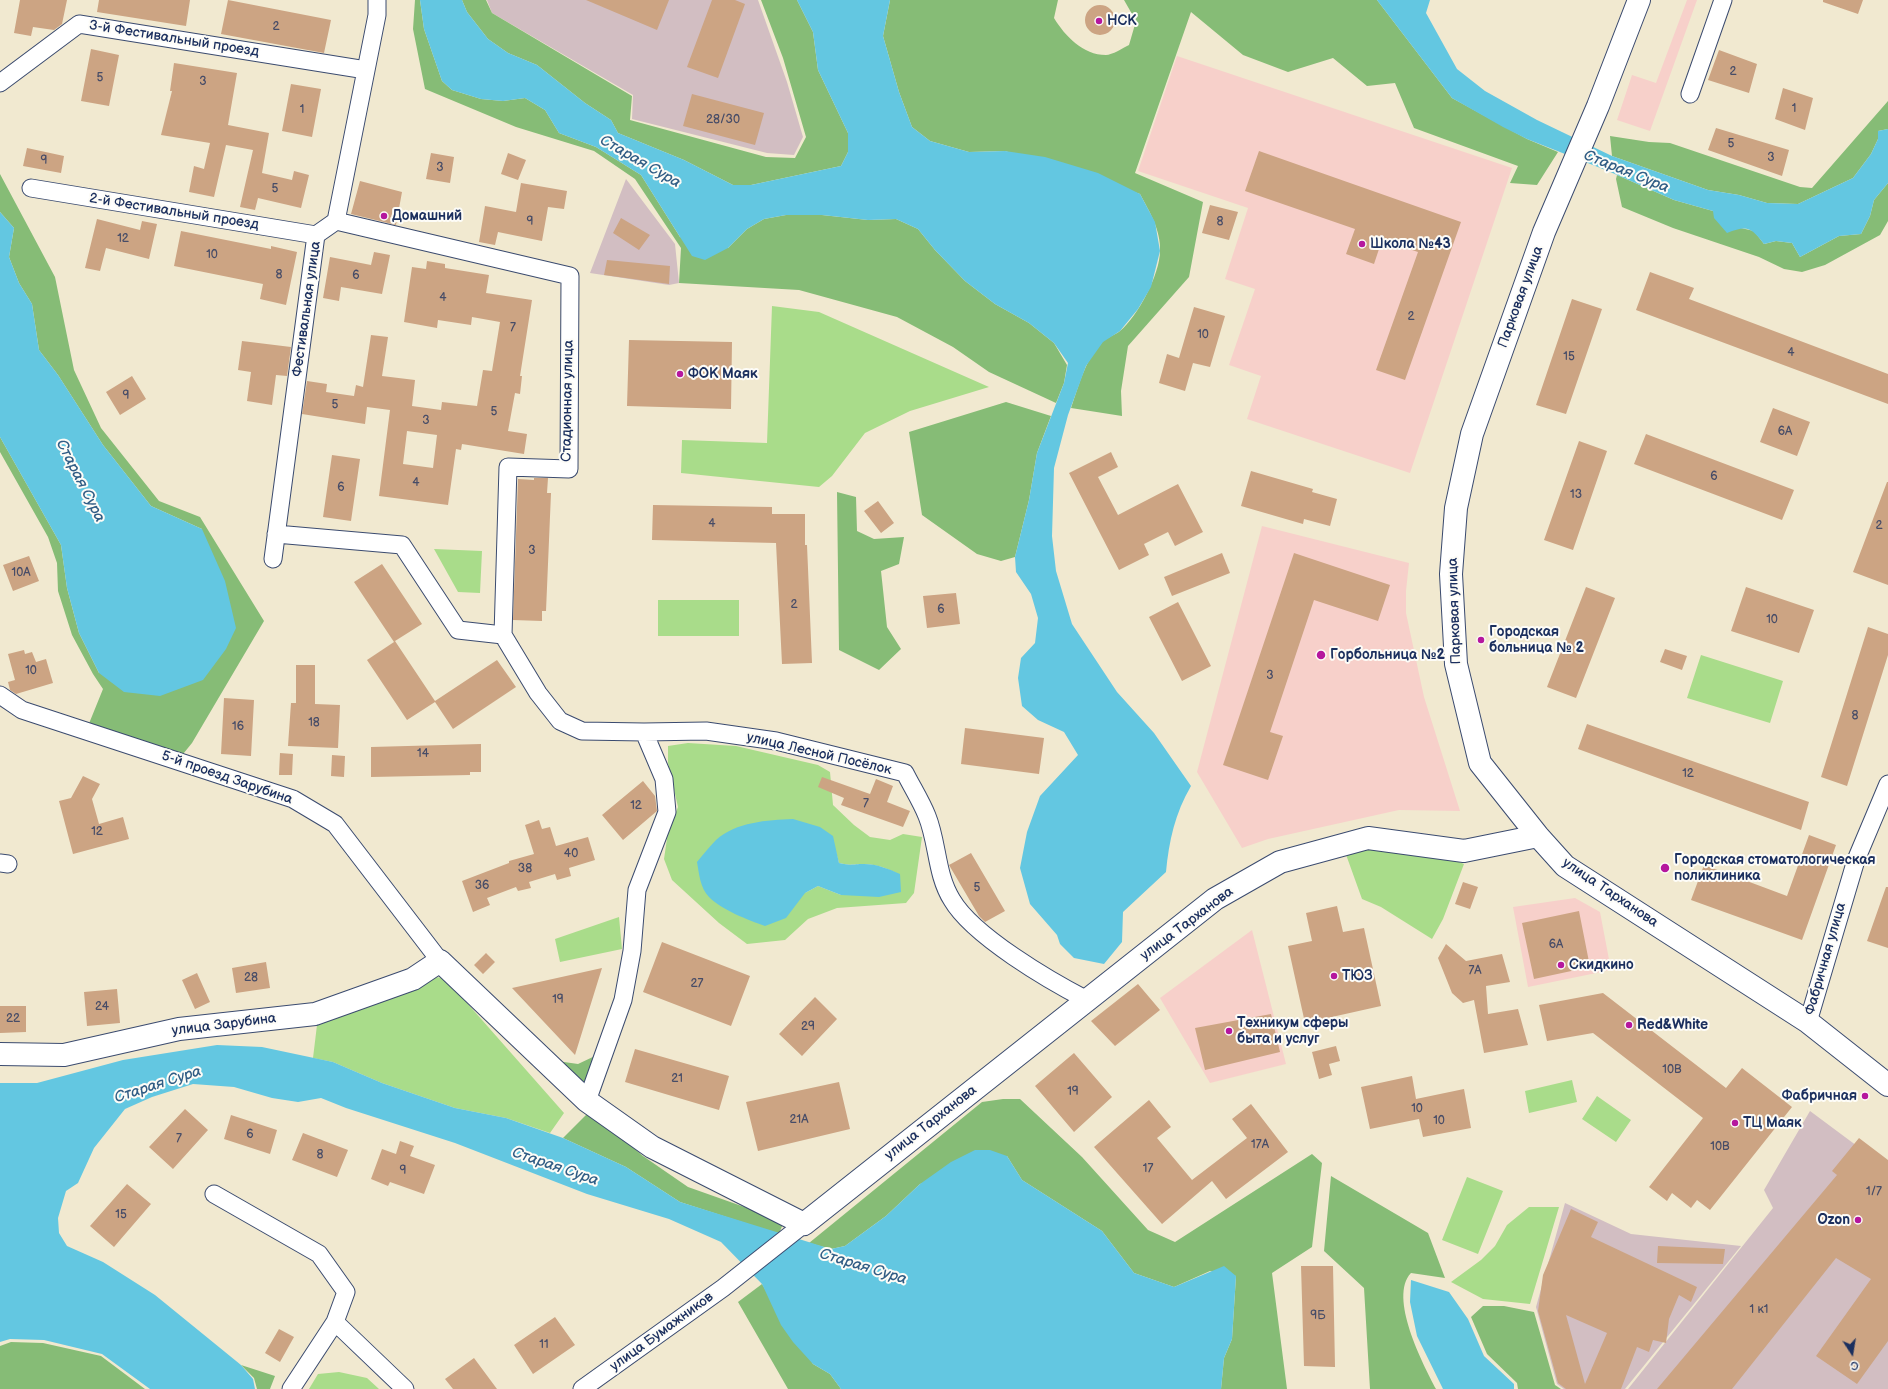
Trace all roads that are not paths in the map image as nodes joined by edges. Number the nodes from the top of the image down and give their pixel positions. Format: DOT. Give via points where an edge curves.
graph roads {
  1 [pos="377,0"];
  2 [pos="1638,0"];
  3 [pos="1723,0"];
  4 [pos="366,70"];
  5 [pos="0,84"];
  6 [pos="1690,94"];
  7 [pos="31,188"];
  8 [pos="336,221"];
  9 [pos="316,235"];
  10 [pos="276,534"];
  11 [pos="273,559"];
  12 [pos="503,635"];
  13 [pos="0,695"];
  14 [pos="644,732"];
  15 [pos="1888,784"];
  16 [pos="1538,836"];
  17 [pos="440,962"];
  18 [pos="1087,1000"];
  19 [pos="1808,1022"];
  20 [pos="0,1054"];
  21 [pos="1888,1085"];
  22 [pos="587,1101"];
  23 [pos="214,1194"];
  24 [pos="804,1224"];
  25 [pos="741,1274"];
  26 [pos="335,1322"];
  27 [pos="291,1389"];
  28 [pos="405,1389"];
  29 [pos="582,1389"];
  1 -- 4 [label="street" via="377,15"];
  2 -- 16 [label="street, Парковая улица" via="1598,106 1544,232 1472,434 1456,508 1451,574 1456,664 1480,763"];
  3 -- 6 [label="street"];
  4 -- 5 [label="street, 3-й Фестивальный проезд" via="78,24"];
  4 -- 8 [label="street"];
  7 -- 9 [label="street, 2-й Фестивальный проезд"];
  8 -- 9 [label="street, Фестивальная улица"];
  8 -- 12 [label="street, Стадионная улица" via="570,276 569,468 508,467"];
  9 -- 10 [label="street, Фестивальная улица"];
  10 -- 11 [label="street, Фестивальная улица"];
  10 -- 12 [label="street" via="402,545 458,630"];
  12 -- 14 [label="street, улица Лесной Посёлок" via="538,692 560,721 582,731"];
  13 -- 17 [label="street, 5-й проезд Зарубина" via="22,710 293,799 335,824"];
  14 -- 18 [label="street, улица Лесной Посёлок" via="706,731 776,741 905,773 928,816 943,880 952,900 968,920 993,941 1058,985"];
  14 -- 22 [label="street" via="664,779 667,812 637,890 632,951 623,1000"];
  15 -- 19 [label="street, Фабричная улица" via="1856,860"];
  16 -- 18 [label="street, улица Тарханова" via="1464,850 1368,838 1280,862 1216,899"];
  16 -- 19 [label="street, улица Тарханова" via="1565,866"];
  17 -- 20 [label="street, улица Зарубина" via="413,979 315,1014 179,1030 64,1055"];
  17 -- 22 [label="street"];
  18 -- 24 [label="street, улица Тарханова"];
  19 -- 21 [label="street, улица Тарханова"];
  22 -- 24 [label="street" via="652,1147"];
  23 -- 26 [label="street" via="319,1254 346,1292"];
  24 -- 25 [label="street, улица Тарханова"];
  25 -- 29 [label="street, улица Бумажников"];
  26 -- 27 [label="street"];
  26 -- 28 [label="street"];
}
